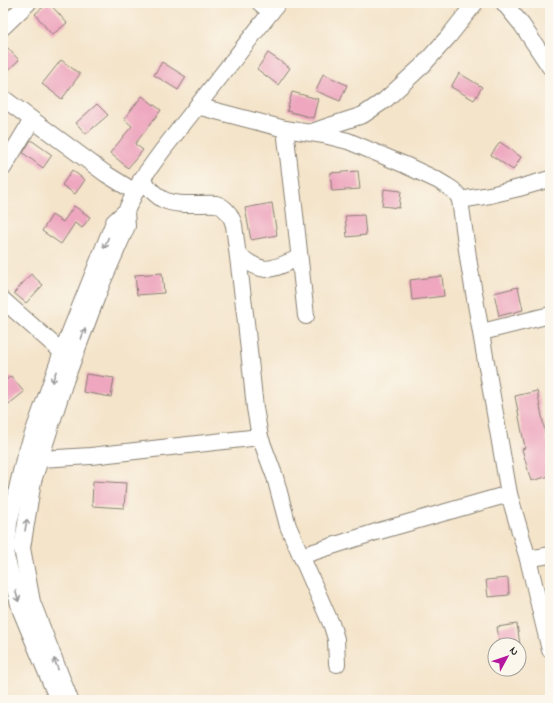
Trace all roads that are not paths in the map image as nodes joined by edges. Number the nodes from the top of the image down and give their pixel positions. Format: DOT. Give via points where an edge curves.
graph roads {
  1 [pos="28,3"];
  2 [pos="475,3"];
  3 [pos="504,3"];
  4 [pos="270,6"];
  5 [pos="3,27"];
  6 [pos="550,67"];
  7 [pos="3,98"];
  8 [pos="197,106"];
  9 [pos="32,120"];
  10 [pos="285,129"];
  11 [pos="310,133"];
  12 [pos="3,168"];
  13 [pos="550,179"];
  14 [pos="138,186"];
  15 [pos="460,200"];
  16 [pos="238,255"];
  17 [pos="299,258"];
  18 [pos="3,300"];
  19 [pos="550,315"];
  20 [pos="306,316"];
  21 [pos="482,332"];
  22 [pos="67,357"];
  23 [pos="260,437"];
  24 [pos="40,459"];
  25 [pos="510,494"];
  26 [pos="22,548"];
  27 [pos="550,555"];
  28 [pos="301,556"];
  29 [pos="4,559"];
  30 [pos="528,559"];
  31 [pos="550,650"];
  32 [pos="336,664"];
  33 [pos="62,694"];
  1 -- 5 [label="street"];
  2 -- 11 [label="street" via="423,65 385,100 363,115"];
  3 -- 6 [label="street"];
  4 -- 8 [label="street" via="238,55"];
  7 -- 9 [label="street"];
  8 -- 10 [label="street"];
  8 -- 14 [label="street"];
  9 -- 12 [label="street"];
  9 -- 14 [label="street" via="106,174"];
  10 -- 11 [label="street"];
  10 -- 17 [label="street"];
  11 -- 15 [label="street" via="348,141 405,165 447,186"];
  13 -- 15 [label="street" via="504,192"];
  14 -- 16 [label="street" via="168,201 221,205 232,217"];
  14 -- 22 [label="street" via="126,211 114,222"];
  15 -- 21 [label="street"];
  16 -- 17 [label="street" via="262,269 276,268"];
  16 -- 23 [label="street"];
  17 -- 20 [label="street"];
  18 -- 22 [label="street"];
  19 -- 21 [label="street"];
  21 -- 25 [label="street"];
  22 -- 24 [label="street" via="65,381"];
  22 -- 29 [label="street, one-way" via="24,459 9,523"];
  23 -- 24 [label="street" via="91,456"];
  23 -- 28 [label="street" via="275,477 288,526"];
  26 -- 24 [label="street, one-way" via="33,481"];
  25 -- 28 [label="street"];
  25 -- 30 [label="street"];
  26 -- 29 [label="street"];
  33 -- 26 [label="street, one-way" via="32,602"];
  27 -- 30 [label="street"];
  28 -- 32 [label="street" via="332,626 336,639"];
  29 -- 33 [label="street, one-way" via="21,611"];
  30 -- 31 [label="street"];
}
